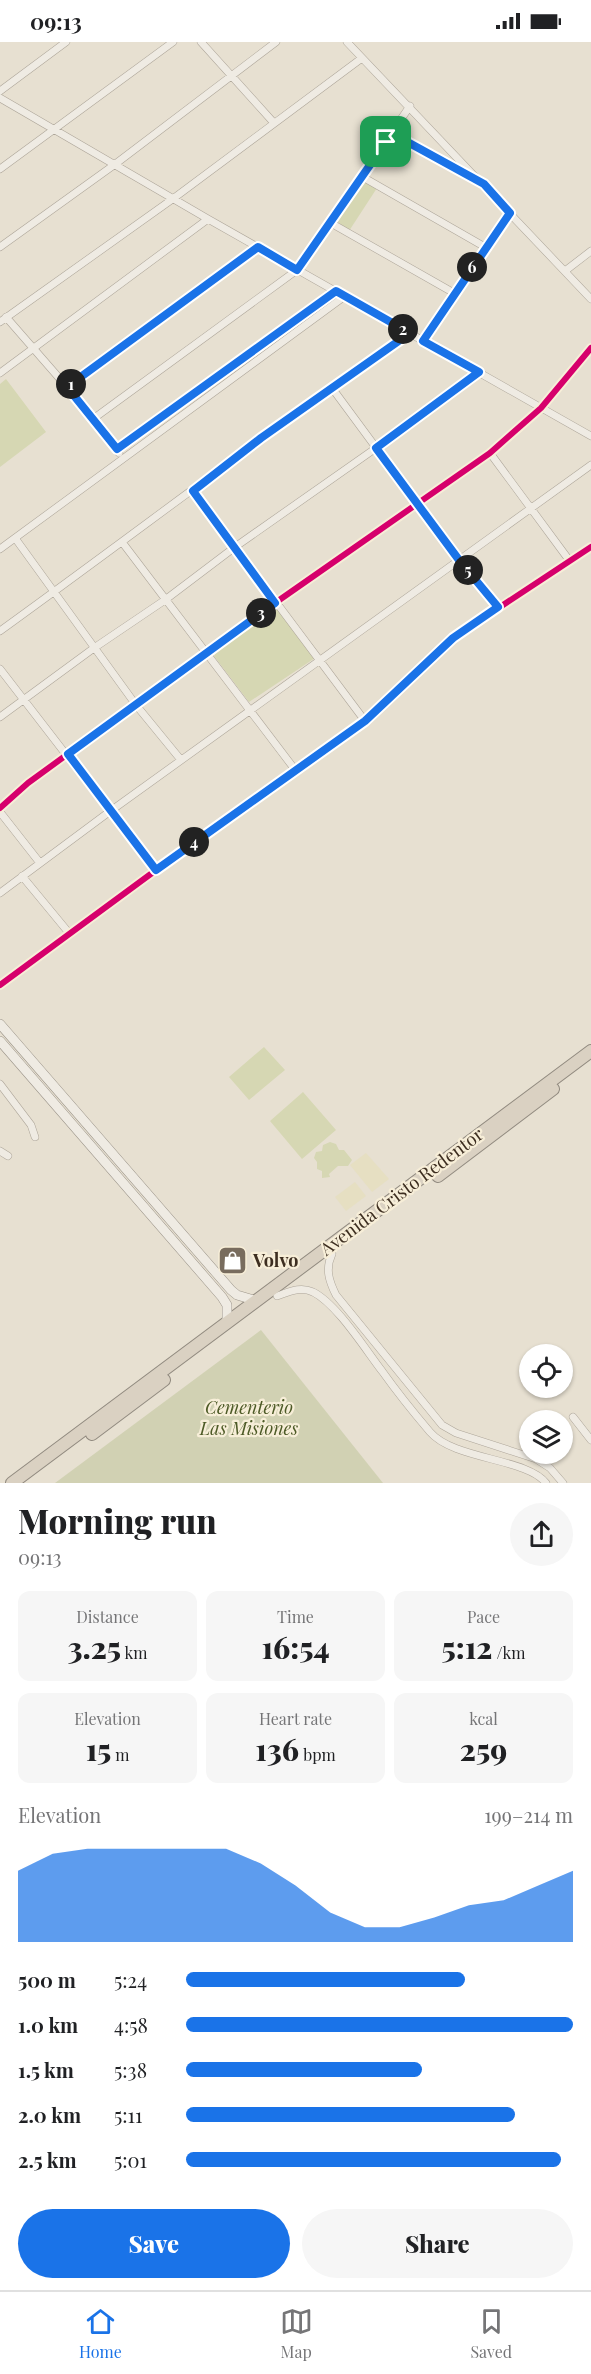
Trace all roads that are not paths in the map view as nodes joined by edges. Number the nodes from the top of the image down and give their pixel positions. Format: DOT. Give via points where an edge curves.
graph roads {
  1 [pos="66,42"];
  2 [pos="173,42"];
  3 [pos="201,42"];
  4 [pos="276,42"];
  5 [pos="347,42"];
  6 [pos="362,58"];
  7 [pos="232,76"];
  8 [pos="0,91"];
  9 [pos="0,98"];
  10 [pos="410,106"];
  11 [pos="274,123"];
  12 [pos="54,130"];
  13 [pos="386,142"];
  14 [pos="114,165"];
  15 [pos="0,169"];
  16 [pos="361,176"];
  17 [pos="484,184"];
  18 [pos="174,198"];
  19 [pos="510,213"];
  20 [pos="208,219"];
  21 [pos="329,222"];
  22 [pos="0,247"];
  23 [pos="258,247"];
  24 [pos="484,247"];
  25 [pos="591,251"];
  26 [pos="297,270"];
  27 [pos="565,271"];
  28 [pos="336,291"];
  29 [pos="454,293"];
  30 [pos="345,296"];
  31 [pos="591,299"];
  32 [pos="3,320"];
  33 [pos="410,333"];
  34 [pos="423,341"];
  35 [pos="591,348"];
  36 [pos="32,349"];
  37 [pos="479,372"];
  38 [pos="0,373"];
  39 [pos="67,387"];
  40 [pos="332,388"];
  41 [pos="541,408"];
  42 [pos="93,419"];
  43 [pos="591,436"];
  44 [pos="376,448"];
  45 [pos="117,449"];
  46 [pos="489,453"];
  47 [pos="122,458"];
  48 [pos="591,465"];
  49 [pos="193,491"];
  50 [pos="418,504"];
  51 [pos="531,509"];
  52 [pos="15,538"];
  53 [pos="122,542"];
  54 [pos="235,547"];
  55 [pos="591,547"];
  56 [pos="0,549"];
  57 [pos="459,560"];
  58 [pos="569,561"];
  59 [pos="54,592"];
  60 [pos="165,600"];
  61 [pos="275,603"];
  62 [pos="498,607"];
  63 [pos="0,631"];
  64 [pos="94,648"];
  65 [pos="207,653"];
  66 [pos="318,660"];
  67 [pos="0,669"];
  68 [pos="25,698"];
  69 [pos="136,705"];
  70 [pos="250,711"];
  71 [pos="0,717"];
  72 [pos="365,721"];
  73 [pos="68,754"];
  74 [pos="181,760"];
  75 [pos="296,771"];
  76 [pos="0,810"];
  77 [pos="110,811"];
  78 [pos="40,863"];
  79 [pos="156,870"];
  80 [pos="22,876"];
  81 [pos="0,893"];
  82 [pos="69,933"];
  83 [pos="0,985"];
  84 [pos="0,1024"];
  85 [pos="0,1041"];
  86 [pos="591,1051"];
  87 [pos="591,1061"];
  88 [pos="0,1084"];
  89 [pos="85,1122"];
  90 [pos="77,1130"];
  91 [pos="35,1137"];
  92 [pos="0,1151"];
  93 [pos="8,1156"];
  94 [pos="332,1254"];
  95 [pos="231,1290"];
  96 [pos="277,1296"];
  97 [pos="222,1297"];
  98 [pos="257,1301"];
  99 [pos="346,1307"];
  100 [pos="338,1314"];
  101 [pos="357,1321"];
  102 [pos="227,1324"];
  103 [pos="350,1328"];
  104 [pos="416,1394"];
  105 [pos="406,1404"];
  106 [pos="573,1417"];
  107 [pos="591,1440"];
  108 [pos="12,1483"];
  109 [pos="26,1483"];
  110 [pos="546,1483"];
  111 [pos="563,1483"];
  1 -- 8 [label="street"];
  2 -- 12 [label="street"];
  3 -- 7 [label="street"];
  4 -- 7 [label="street"];
  5 -- 6 [label="street"];
  6 -- 10 [label="street"];
  6 -- 11 [label="street"];
  7 -- 11 [label="street"];
  7 -- 14 [label="street"];
  9 -- 12 [label="street"];
  10 -- 13 [label="street"];
  10 -- 17 [label="street"];
  11 -- 18 [label="street"];
  12 -- 14 [label="street"];
  12 -- 15 [label="street"];
  13 -- 16 [label="street"];
  13 -- 17 [label="street" via="402,139"];
  14 -- 18 [label="street"];
  14 -- 22 [label="street"];
  16 -- 21 [label="street"];
  16 -- 24 [label="street"];
  17 -- 19 [label="street"];
  18 -- 20 [label="street"];
  18 -- 32 [label="street"];
  19 -- 24 [label="street"];
  19 -- 27 [label="street"];
  20 -- 23 [label="street"];
  20 -- 36 [label="street"];
  21 -- 26 [label="street"];
  21 -- 29 [label="street"];
  23 -- 26 [label="street"];
  23 -- 39 [label="street"];
  24 -- 29 [label="street"];
  25 -- 27 [label="street"];
  26 -- 28 [label="street"];
  26 -- 42 [label="street"];
  27 -- 31 [label="street"];
  28 -- 30 [label="street"];
  28 -- 45 [label="street"];
  29 -- 34 [label="street"];
  30 -- 33 [label="street"];
  30 -- 47 [label="street"];
  32 -- 36 [label="street"];
  33 -- 34 [label="street"];
  33 -- 40 [label="street"];
  34 -- 37 [label="street"];
  35 -- 41 [label="street"];
  36 -- 38 [label="street"];
  36 -- 39 [label="street"];
  37 -- 41 [label="street"];
  37 -- 44 [label="street"];
  39 -- 42 [label="street"];
  40 -- 44 [label="street"];
  40 -- 49 [label="street"];
  41 -- 43 [label="street"];
  41 -- 46 [label="street"];
  42 -- 45 [label="street"];
  44 -- 50 [label="street"];
  44 -- 54 [label="street"];
  45 -- 47 [label="street"];
  46 -- 50 [label="street"];
  46 -- 51 [label="street"];
  47 -- 52 [label="street"];
  48 -- 51 [label="street"];
  49 -- 53 [label="street"];
  49 -- 54 [label="street"];
  50 -- 57 [label="street"];
  50 -- 61 [label="street"];
  51 -- 57 [label="street"];
  51 -- 58 [label="street"];
  52 -- 56 [label="street"];
  52 -- 59 [label="street"];
  53 -- 59 [label="street"];
  53 -- 60 [label="street"];
  54 -- 60 [label="street"];
  54 -- 61 [label="street"];
  55 -- 58 [label="street"];
  57 -- 62 [label="street"];
  57 -- 66 [label="street"];
  58 -- 62 [label="street"];
  59 -- 63 [label="street"];
  59 -- 64 [label="street"];
  60 -- 64 [label="street"];
  60 -- 65 [label="street"];
  61 -- 65 [label="street"];
  61 -- 66 [label="street"];
  62 -- 72 [label="street" via="453,638"];
  64 -- 68 [label="street"];
  64 -- 69 [label="street"];
  65 -- 69 [label="street"];
  65 -- 70 [label="street"];
  66 -- 70 [label="street"];
  66 -- 72 [label="street"];
  67 -- 68 [label="street"];
  68 -- 71 [label="street"];
  68 -- 73 [label="street"];
  69 -- 73 [label="street"];
  69 -- 74 [label="street"];
  70 -- 74 [label="street"];
  70 -- 75 [label="street"];
  72 -- 75 [label="street"];
  73 -- 76 [label="street" via="28,783"];
  73 -- 77 [label="street"];
  74 -- 77 [label="street"];
  75 -- 79 [label="street"];
  76 -- 78 [label="street"];
  77 -- 78 [label="street"];
  77 -- 79 [label="street"];
  78 -- 80 [label="street"];
  79 -- 82 [label="street"];
  80 -- 81 [label="street"];
  80 -- 82 [label="street"];
  82 -- 83 [label="street"];
  84 -- 89 [label="main road"];
  85 -- 90 [label="main road"];
  86 -- 98 [label="highway, Avenida Cristo Redentor"];
  87 -- 94 [label="highway, Avenida Cristo Redentor"];
  88 -- 91 [label="street" via="31,1125"];
  89 -- 90 [label="main road"];
  89 -- 95 [label="main road"];
  90 -- 97 [label="main road"];
  92 -- 93 [label="street"];
  94 -- 96 [label="highway, Avenida Cristo Redentor"];
  94 -- 99 [label="street" via="330,1282"];
  95 -- 97 [label="main road"];
  95 -- 98 [label="main road"];
  96 -- 100 [label="street" via="296,1289 311,1291"];
  96 -- 109 [label="highway, Avenida Cristo Redentor"];
  97 -- 102 [label="main road" via="227,1305"];
  98 -- 102 [label="highway, Avenida Cristo Redentor"];
  99 -- 100 [label="street" via="345,1316"];
  99 -- 101 [label="street"];
  100 -- 103 [label="street"];
  101 -- 103 [label="street" via="351,1322"];
  101 -- 104 [label="street"];
  102 -- 108 [label="highway, Avenida Cristo Redentor"];
  103 -- 105 [label="street"];
  104 -- 105 [label="street"];
  104 -- 111 [label="street" via="447,1430 536,1459"];
  105 -- 110 [label="street" via="443,1444 530,1472"];
  106 -- 107 [label="street"];
}
